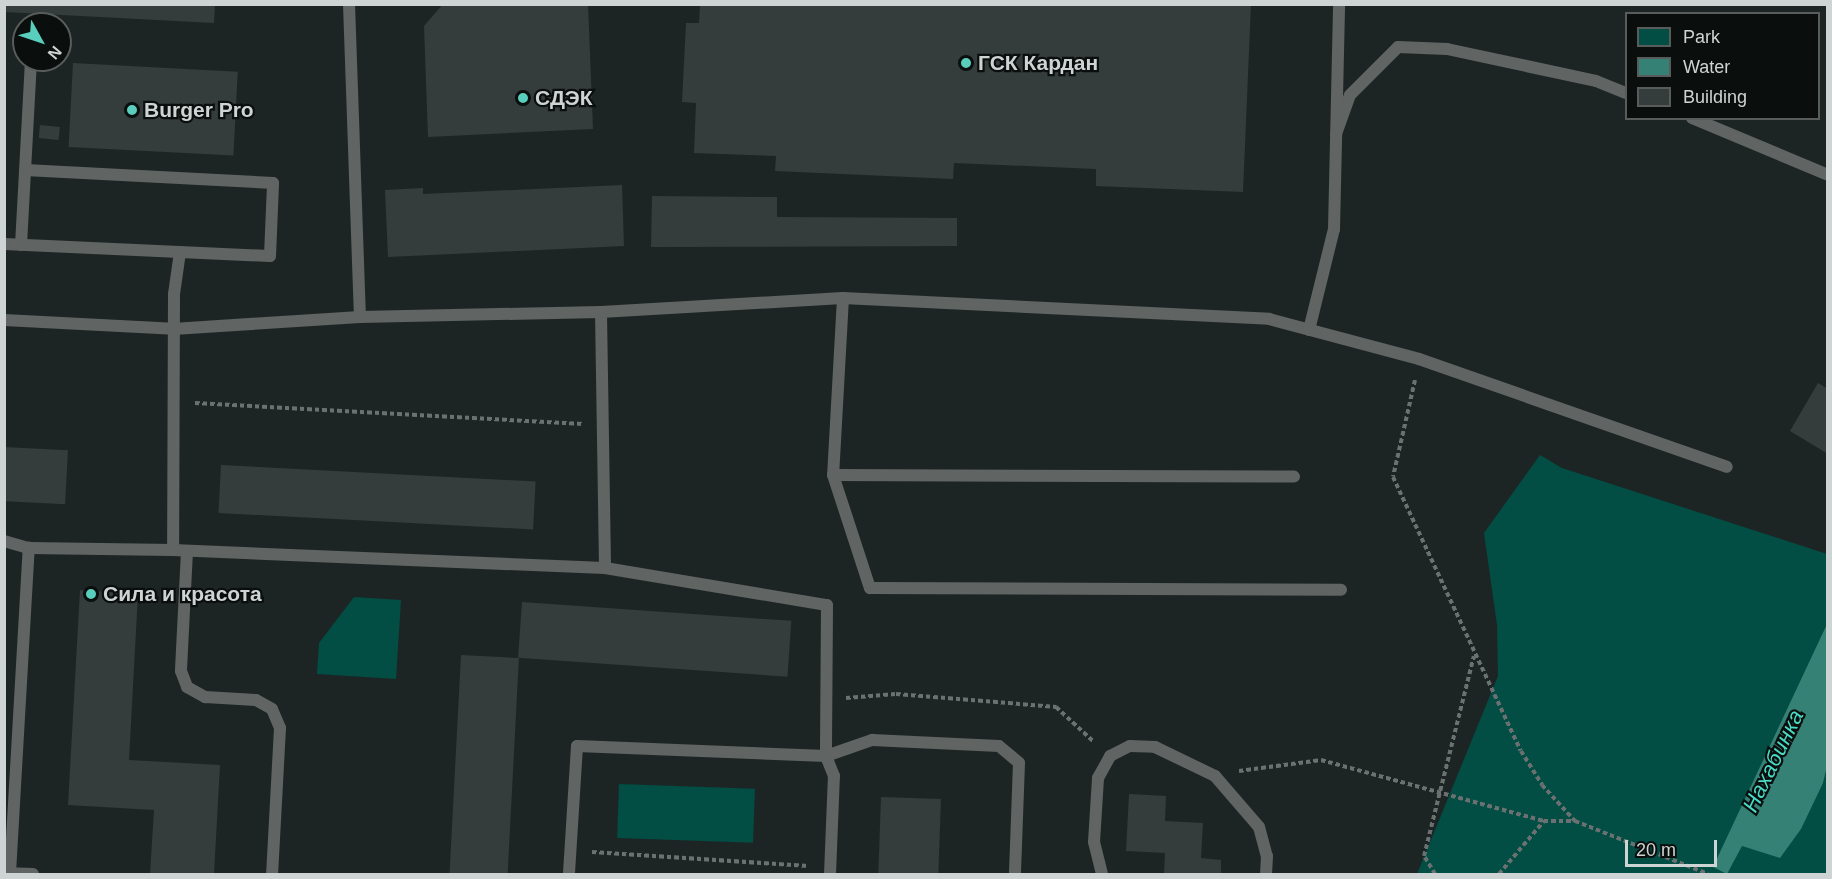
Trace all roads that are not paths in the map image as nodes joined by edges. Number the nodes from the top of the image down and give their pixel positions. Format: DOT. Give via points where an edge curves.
graph roads {
  1 [pos="349,4"];
  2 [pos="1339,4"];
  3 [pos="30,72"];
  4 [pos="1625,93"];
  5 [pos="1697,120"];
  6 [pos="1336,134"];
  7 [pos="25,170"];
  8 [pos="1827,175"];
  9 [pos="4,244"];
  10 [pos="21,245"];
  11 [pos="180,252"];
  12 [pos="843,298"];
  13 [pos="601,312"];
  14 [pos="360,317"];
  15 [pos="4,320"];
  16 [pos="173,329"];
  17 [pos="1309,330"];
  18 [pos="1727,467"];
  19 [pos="833,475"];
  20 [pos="1294,477"];
  21 [pos="4,541"];
  22 [pos="29,548"];
  23 [pos="173,550"];
  24 [pos="187,551"];
  25 [pos="605,568"];
  26 [pos="1341,591"];
  27 [pos="826,756"];
  28 [pos="830,871"];
  29 [pos="33,874"];
  30 [pos="272,874"];
  31 [pos="569,874"];
  32 [pos="1015,874"];
  33 [pos="1102,874"];
  34 [pos="1266,874"];
  1 -- 14 [label="lane"];
  2 -- 6 [label="lane"];
  3 -- 7 [label="lane"];
  4 -- 6 [label="lane" via="1596,81 1447,49 1398,47 1350,95"];
  5 -- 8 [label="lane"];
  6 -- 17 [label="lane" via="1334,229"];
  7 -- 10 [label="lane"];
  7 -- 11 [label="lane" via="273,183 270,256"];
  9 -- 10 [label="lane"];
  10 -- 11 [label="lane"];
  11 -- 16 [label="lane"];
  12 -- 13 [label="lane"];
  12 -- 17 [label="lane" via="1269,319"];
  12 -- 19 [label="lane"];
  13 -- 14 [label="lane"];
  13 -- 25 [label="lane"];
  14 -- 16 [label="lane"];
  15 -- 16 [label="lane"];
  16 -- 23 [label="lane"];
  17 -- 18 [label="lane" via="1419,359"];
  19 -- 20 [label="lane"];
  19 -- 26 [label="lane" via="870,588"];
  21 -- 22 [label="lane"];
  22 -- 23 [label="lane"];
  22 -- 29 [label="lane" via="10,873"];
  23 -- 24 [label="lane"];
  24 -- 25 [label="lane"];
  24 -- 30 [label="lane" via="181,670 187,687 205,697 255,700 272,709 280,728"];
  25 -- 27 [label="lane" via="827,605"];
  27 -- 28 [label="lane" via="834,776"];
  27 -- 31 [label="lane" via="577,746"];
  27 -- 32 [label="lane" via="872,740 999,746 1019,763"];
  33 -- 34 [label="lane" via="1094,842 1098,777 1110,756 1130,746 1155,747 1213,775 1259,827 1267,856"];
}
